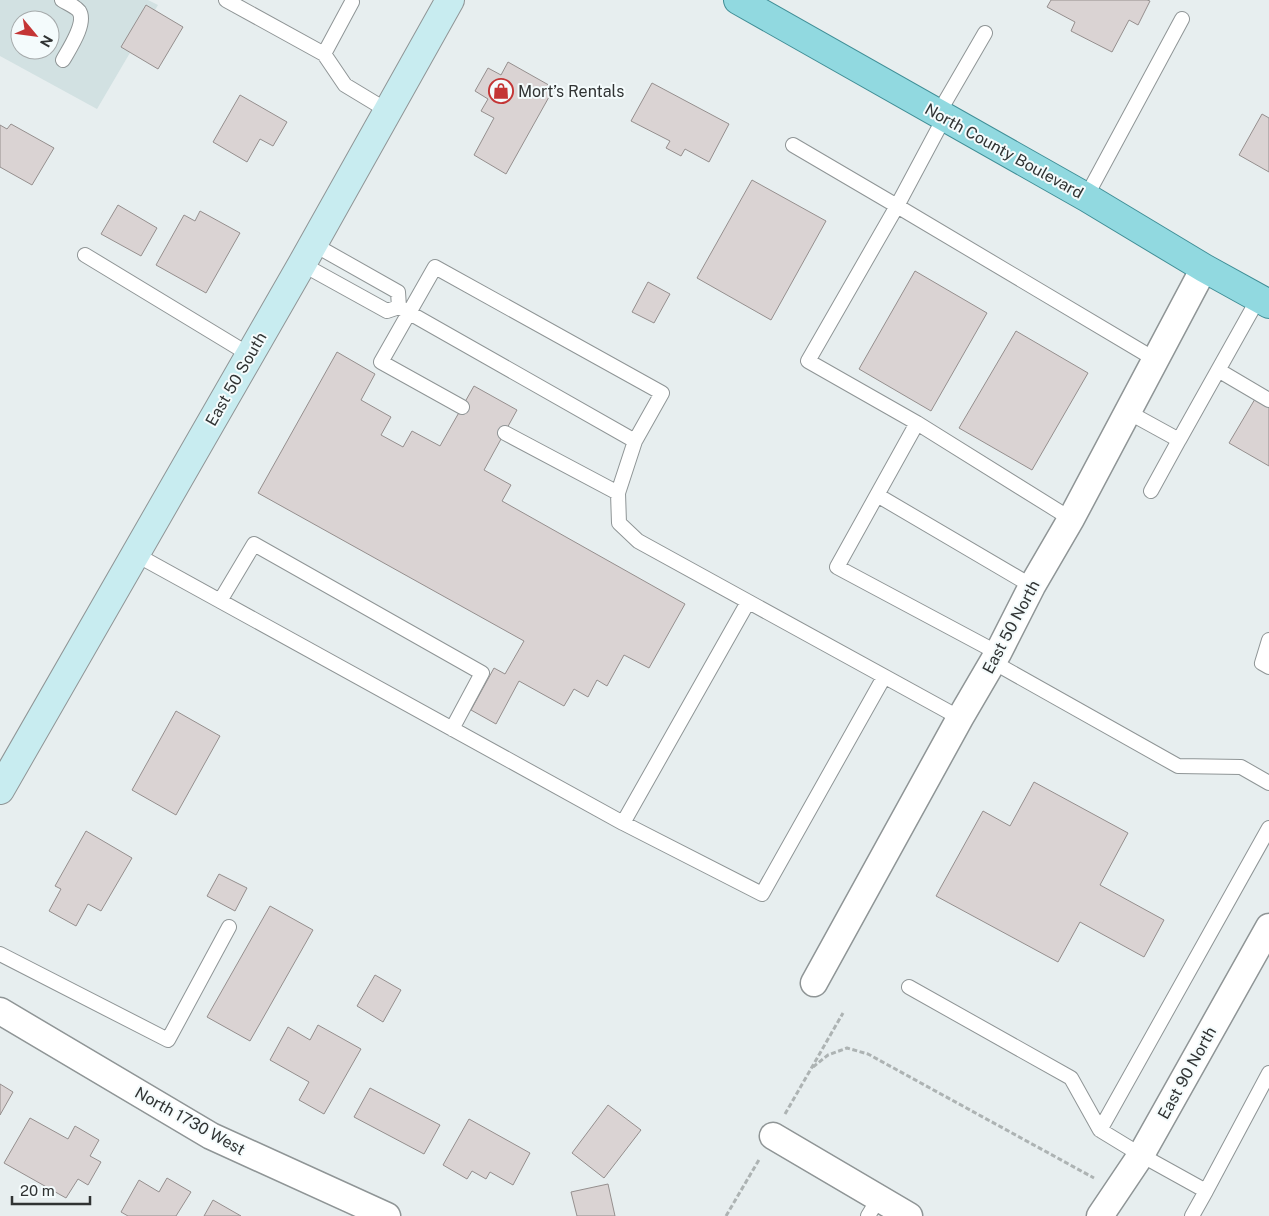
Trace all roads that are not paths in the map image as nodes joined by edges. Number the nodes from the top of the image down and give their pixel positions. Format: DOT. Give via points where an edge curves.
graph roads {
  1 [pos="62,0"];
  2 [pos="226,0"];
  3 [pos="450,0"];
  4 [pos="738,0"];
  5 [pos="352,2"];
  6 [pos="1182,19"];
  7 [pos="985,33"];
  8 [pos="324,54"];
  9 [pos="63,60"];
  10 [pos="388,111"];
  11 [pos="941,116"];
  12 [pos="793,145"];
  13 [pos="1086,197"];
  14 [pos="896,206"];
  15 [pos="307,254"];
  16 [pos="85,255"];
  17 [pos="1204,268"];
  18 [pos="1264,302"];
  19 [pos="404,310"];
  20 [pos="250,355"];
  21 [pos="1156,360"];
  22 [pos="1218,370"];
  23 [pos="1266,394"];
  24 [pos="462,407"];
  25 [pos="1128,412"];
  26 [pos="917,423"];
  27 [pos="505,433"];
  28 [pos="1179,440"];
  29 [pos="635,441"];
  30 [pos="1151,491"];
  31 [pos="618,492"];
  32 [pos="877,496"];
  33 [pos="1071,519"];
  34 [pos="135,554"];
  35 [pos="1032,586"];
  36 [pos="220,601"];
  37 [pos="748,602"];
  38 [pos="1269,640"];
  39 [pos="995,658"];
  40 [pos="1269,667"];
  41 [pos="884,677"];
  42 [pos="960,718"];
  43 [pos="452,729"];
  44 [pos="1269,783"];
  45 [pos="0,790"];
  46 [pos="623,823"];
  47 [pos="1269,828"];
  48 [pos="229,927"];
  49 [pos="1269,927"];
  50 [pos="0,954"];
  51 [pos="814,983"];
  52 [pos="909,987"];
  53 [pos="0,1011"];
  54 [pos="1269,1073"];
  55 [pos="1100,1130"];
  56 [pos="772,1136"];
  57 [pos="1141,1155"];
  58 [pos="1206,1191"];
  59 [pos="873,1207"];
  60 [pos="387,1216"];
  61 [pos="908,1216"];
  62 [pos="1100,1216"];
  63 [pos="1192,1216"];
  1 -- 9 [label="lane" via="78,9 81,17 80,26"];
  2 -- 8 [label="lane"];
  3 -- 10 [label="main road, East 50 South"];
  4 -- 11 [label="main road, North County Boulevard"];
  5 -- 8 [label="lane"];
  6 -- 13 [label="lane"];
  7 -- 11 [label="lane"];
  8 -- 10 [label="lane" via="345,85"];
  10 -- 15 [label="main road, East 50 South"];
  11 -- 13 [label="main road, North County Boulevard"];
  11 -- 14 [label="lane"];
  12 -- 14 [label="lane"];
  13 -- 17 [label="main road, North County Boulevard"];
  14 -- 21 [label="lane"];
  14 -- 26 [label="lane" via="808,361"];
  15 -- 19 [label="lane" via="387,312"];
  15 -- 19 [label="lane" via="398,292"];
  15 -- 20 [label="main road, East 50 South"];
  16 -- 20 [label="lane"];
  17 -- 18 [label="main road, North County Boulevard"];
  17 -- 21 [label="street, East 50 North"];
  18 -- 22 [label="lane"];
  19 -- 24 [label="lane" via="382,362"];
  19 -- 29 [label="lane"];
  19 -- 29 [label="lane" via="435,267 662,393"];
  20 -- 34 [label="main road, East 50 South"];
  21 -- 25 [label="street, East 50 North"];
  22 -- 23 [label="lane"];
  22 -- 28 [label="lane"];
  25 -- 28 [label="lane"];
  25 -- 33 [label="street, East 50 North"];
  26 -- 32 [label="lane"];
  26 -- 33 [label="lane"];
  27 -- 31 [label="lane"];
  28 -- 30 [label="lane"];
  29 -- 31 [label="lane"];
  31 -- 37 [label="lane" via="619,523 638,541"];
  32 -- 35 [label="lane"];
  32 -- 39 [label="lane" via="837,567"];
  33 -- 35 [label="street, East 50 North"];
  34 -- 36 [label="lane"];
  34 -- 45 [label="main road, East 50 South"];
  35 -- 39 [label="street, East 50 North"];
  36 -- 43 [label="lane"];
  36 -- 43 [label="lane" via="254,544 482,673"];
  37 -- 41 [label="lane"];
  37 -- 46 [label="lane"];
  38 -- 40 [label="lane" via="1262,663"];
  39 -- 42 [label="street, East 50 North"];
  39 -- 44 [label="lane" via="1178,766 1241,767"];
  41 -- 42 [label="lane"];
  41 -- 46 [label="lane" via="762,894"];
  42 -- 51 [label="street, East 50 North"];
  43 -- 46 [label="lane"];
  47 -- 55 [label="lane"];
  48 -- 50 [label="lane" via="168,1040"];
  49 -- 57 [label="street, East 90 North"];
  52 -- 55 [label="lane" via="1071,1078"];
  53 -- 60 [label="street, North 1730 West" via="211,1136"];
  54 -- 58 [label="lane"];
  55 -- 57 [label="lane"];
  56 -- 59 [label="street"];
  57 -- 58 [label="lane"];
  57 -- 62 [label="street, East 90 North"];
  58 -- 63 [label="lane"];
  59 -- 61 [label="street"];
}
